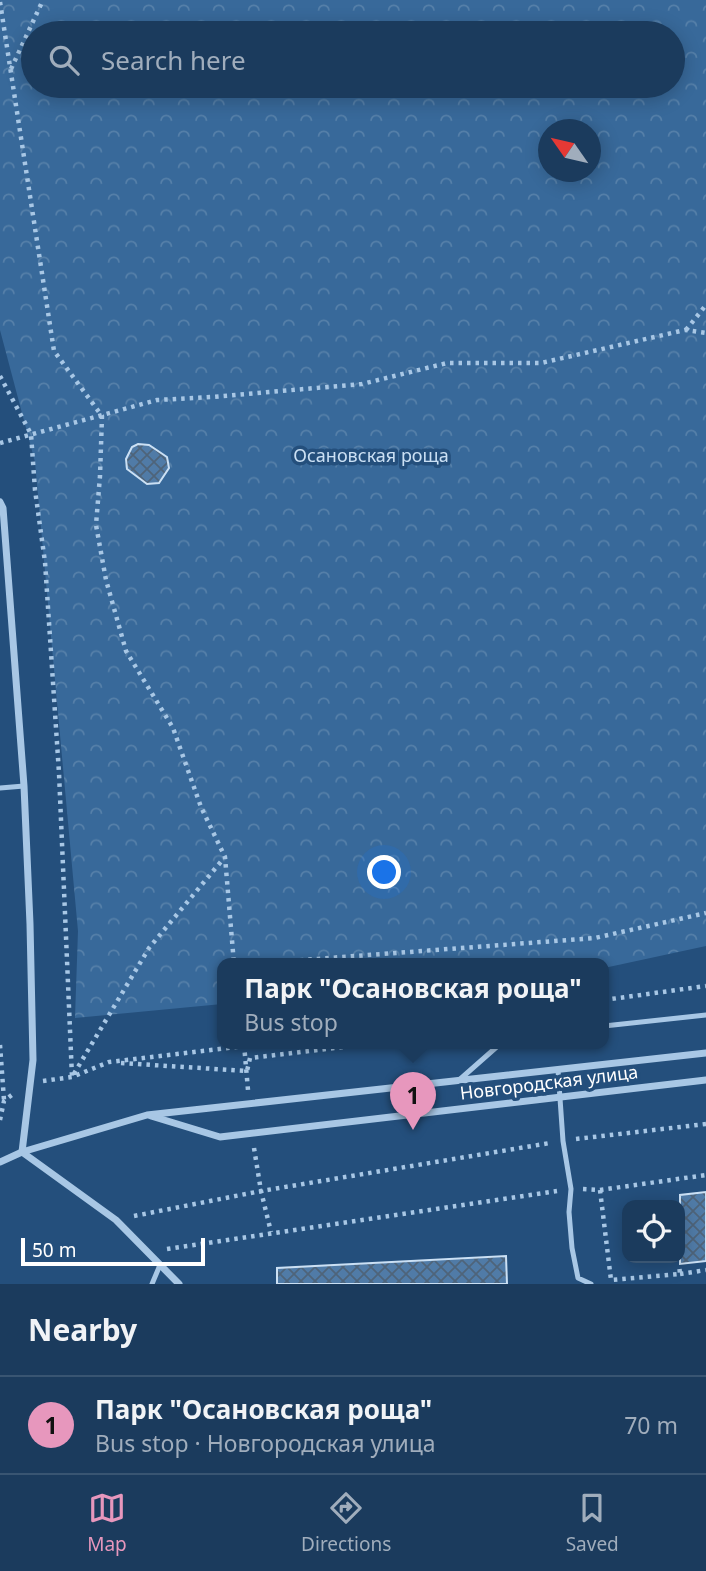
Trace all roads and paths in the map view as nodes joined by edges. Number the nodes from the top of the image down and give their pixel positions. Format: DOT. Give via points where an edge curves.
graph roads {
  1 [pos="43,0"];
  2 [pos="0,2"];
  3 [pos="33,21"];
  4 [pos="21,47"];
  5 [pos="10,70"];
  6 [pos="706,305"];
  7 [pos="685,330"];
  8 [pos="706,334"];
  9 [pos="0,376"];
  10 [pos="102,416"];
  11 [pos="31,434"];
  12 [pos="0,443"];
  13 [pos="0,502"];
  14 [pos="24,786"];
  15 [pos="0,788"];
  16 [pos="225,857"];
  17 [pos="706,913"];
  18 [pos="233,958"];
  19 [pos="329,958"];
  20 [pos="706,986"];
  21 [pos="609,999"];
  22 [pos="706,1015"];
  23 [pos="609,1025"];
  24 [pos="0,1045"];
  25 [pos="217,1048"];
  26 [pos="326,1049"];
  27 [pos="494,1049"];
  28 [pos="706,1053"];
  29 [pos="109,1062"];
  30 [pos="558,1070"];
  31 [pos="72,1077"];
  32 [pos="706,1080"];
  33 [pos="457,1081"];
  34 [pos="31,1083"];
  35 [pos="560,1097"];
  36 [pos="4,1101"];
  37 [pos="147,1115"];
  38 [pos="0,1120"];
  39 [pos="706,1125"];
  40 [pos="563,1141"];
  41 [pos="22,1152"];
  42 [pos="0,1162"];
  43 [pos="706,1174"];
  44 [pos="571,1189"];
  45 [pos="600,1190"];
  46 [pos="116,1220"];
  47 [pos="149,1252"];
  48 [pos="679,1264"];
  49 [pos="160,1265"];
  50 [pos="706,1270"];
  51 [pos="680,1274"];
  52 [pos="610,1282"];
  53 [pos="152,1284"];
  54 [pos="179,1284"];
  55 [pos="591,1284"];
  1 -- 3 [label="path"];
  2 -- 5 [label="path"];
  4 -- 5 [label="path"];
  5 -- 10 [label="path" via="54,351"];
  6 -- 7 [label="path"];
  7 -- 8 [label="path"];
  7 -- 10 [label="path" via="541,363 447,363 362,384 157,400"];
  9 -- 11 [label="path"];
  10 -- 11 [label="path"];
  10 -- 16 [label="path" via="96,526 106,580 126,651 173,728 201,807"];
  11 -- 12 [label="path"];
  11 -- 31 [label="path" via="56,720"];
  13 -- 14 [label="street"];
  14 -- 15 [label="lane"];
  14 -- 34 [label="street"];
  16 -- 18 [label="path"];
  16 -- 31 [label="path" via="149,948"];
  17 -- 19 [label="path" via="595,938"];
  20 -- 21 [label="path"];
  22 -- 23 [label="lane"];
  24 -- 36 [label="path"];
  25 -- 29 [label="path"];
  26 -- 29 [label="path" via="250,1058 247,1070"];
  27 -- 33 [label="lane"];
  28 -- 30 [label="street, Новгородская улица"];
  29 -- 31 [label="path"];
  30 -- 33 [label="street, Новгородская улица"];
  30 -- 35 [label="lane"];
  31 -- 34 [label="path"];
  32 -- 35 [label="street, Новгородская улица"];
  33 -- 37 [label="street, Новгородская улица"];
  34 -- 36 [label="path"];
  34 -- 41 [label="street"];
  35 -- 37 [label="street, Новгородская улица" via="220,1137"];
  35 -- 40 [label="lane"];
  36 -- 38 [label="path"];
  37 -- 41 [label="street, Новгородская улица"];
  39 -- 40 [label="path"];
  40 -- 44 [label="lane"];
  40 -- 46 [label="path"];
  41 -- 42 [label="street, Новгородская улица"];
  41 -- 46 [label="street"];
  43 -- 45 [label="path"];
  44 -- 45 [label="path"];
  44 -- 47 [label="path"];
  44 -- 55 [label="lane" via="569,1212 578,1278"];
  45 -- 52 [label="path"];
  46 -- 47 [label="street"];
  47 -- 49 [label="street"];
  48 -- 51 [label="path"];
  49 -- 53 [label="lane"];
  49 -- 54 [label="street"];
  50 -- 51 [label="path"];
  51 -- 52 [label="path"];
}
